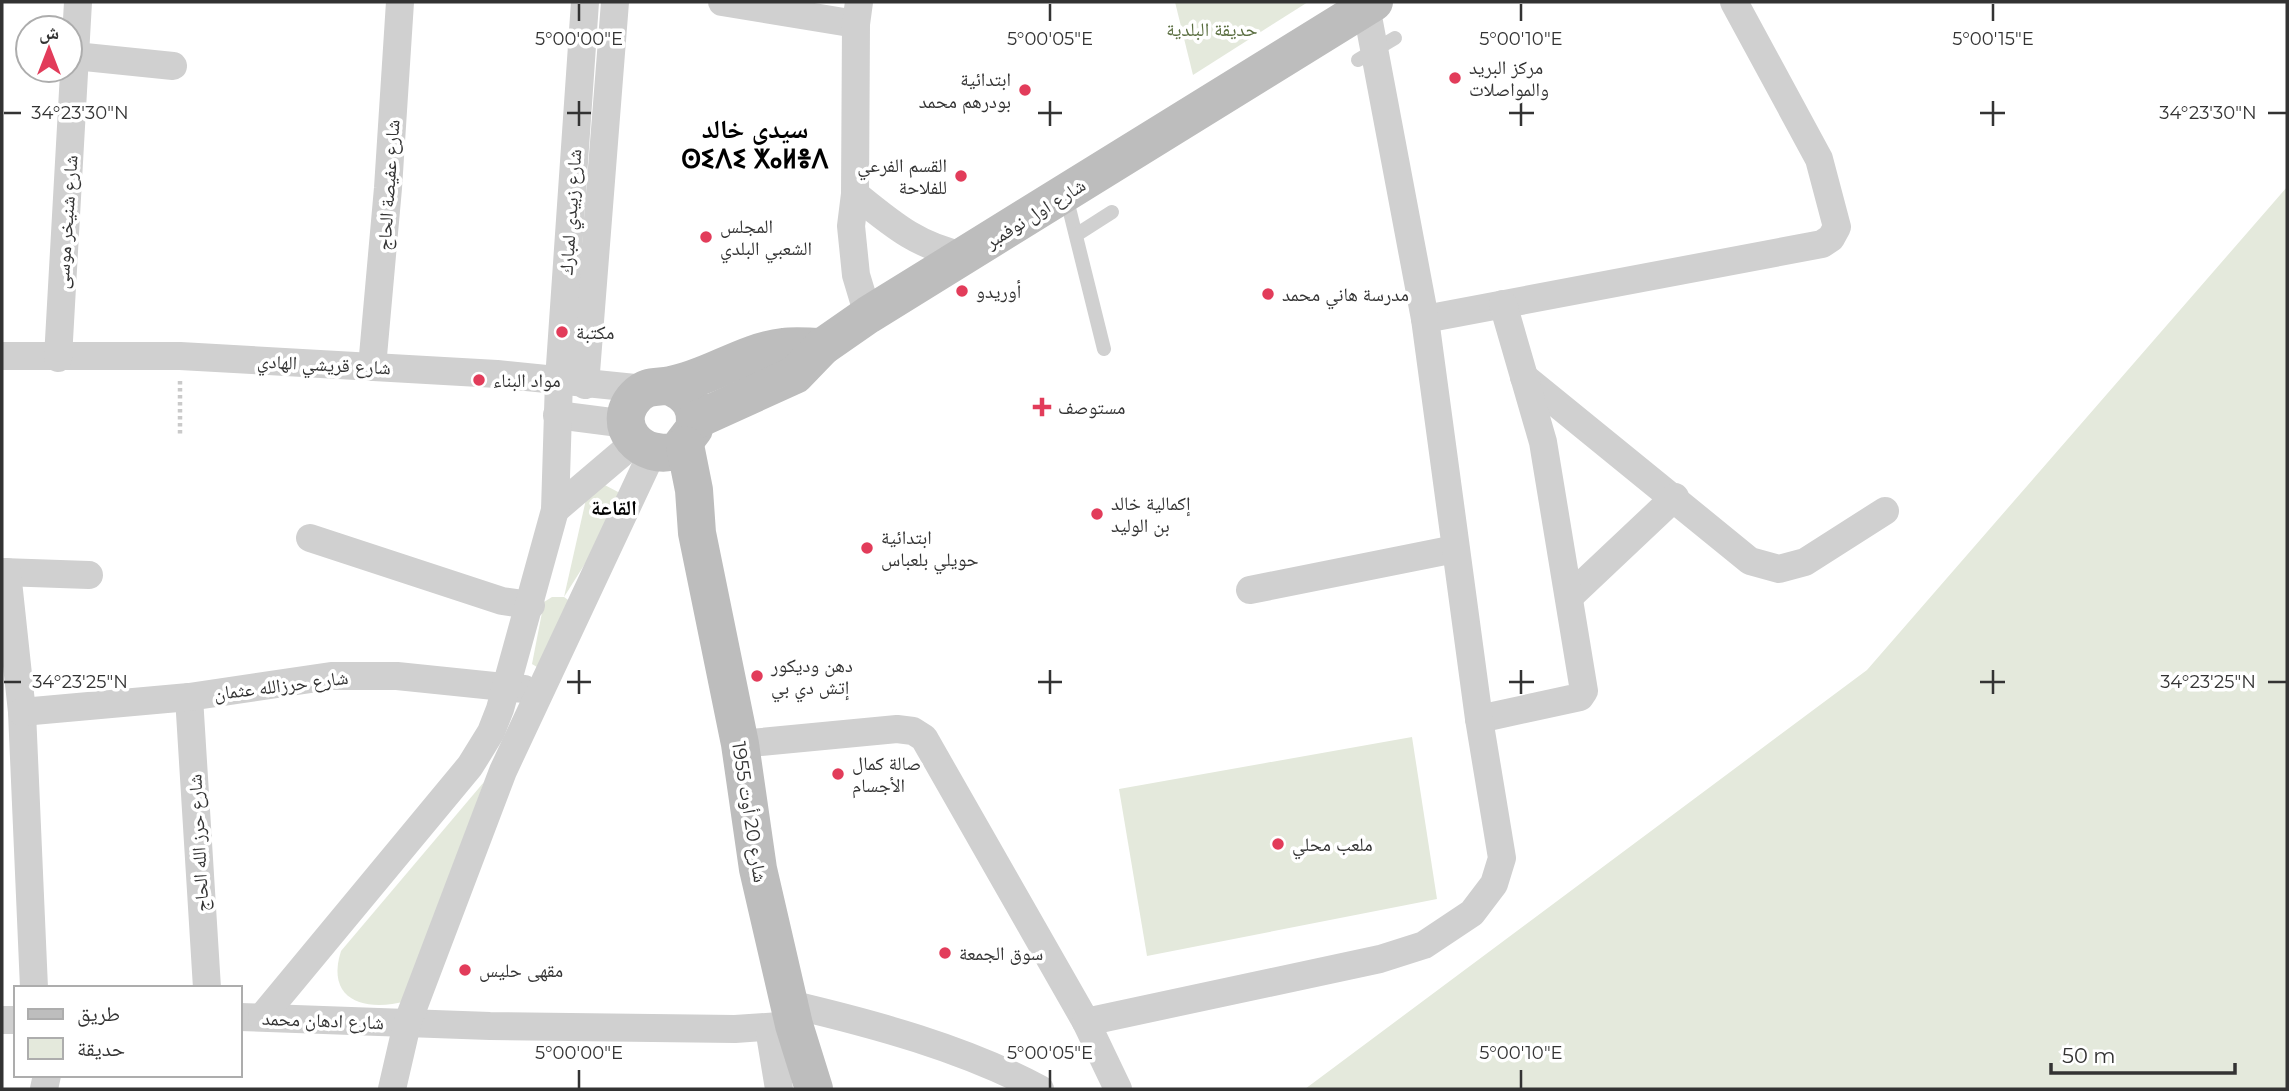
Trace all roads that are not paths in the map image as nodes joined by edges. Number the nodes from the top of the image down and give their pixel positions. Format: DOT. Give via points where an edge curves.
graph roads {
  1 [pos="400,2"];
  2 [pos="585,2"];
  3 [pos="615,2"];
  4 [pos="722,2"];
  5 [pos="1734,2"];
  6 [pos="1370,4"];
  7 [pos="857,13"];
  8 [pos="84,57"];
  9 [pos="173,66"];
  10 [pos="73,84"];
  11 [pos="855,194"];
  12 [pos="1066,195"];
  13 [pos="1112,212"];
  14 [pos="1076,235"];
  15 [pos="965,256"];
  16 [pos="1503,304"];
  17 [pos="867,315"];
  18 [pos="1425,320"];
  19 [pos="822,346"];
  20 [pos="1104,349"];
  21 [pos="2,356"];
  22 [pos="58,358"];
  23 [pos="372,367"];
  24 [pos="1524,377"];
  25 [pos="572,382"];
  26 [pos="657,387"];
  27 [pos="557,415"];
  28 [pos="659,439"];
  29 [pos="1675,497"];
  30 [pos="555,510"];
  31 [pos="1885,511"];
  32 [pos="310,538"];
  33 [pos="1455,549"];
  34 [pos="5,572"];
  35 [pos="89,575"];
  36 [pos="1250,590"];
  37 [pos="1569,597"];
  38 [pos="531,605"];
  39 [pos="506,686"];
  40 [pos="540,692"];
  41 [pos="189,697"];
  42 [pos="22,712"];
  43 [pos="1479,719"];
  44 [pos="740,744"];
  45 [pos="34,986"];
  46 [pos="207,986"];
  47 [pos="251,1017"];
  48 [pos="784,1019"];
  49 [pos="1086,1022"];
  50 [pos="407,1024"];
  51 [pos="392,1089"];
  52 [pos="779,1089"];
  53 [pos="814,1089"];
  54 [pos="1040,1089"];
  55 [pos="1118,1089"];
  1 -- 23 [label="street, شارع عفيصة الحاج"];
  2 -- 25 [label="street, شارع زبيدي لمبارك"];
  3 -- 25 [label="street"];
  4 -- 7 [label="street"];
  5 -- 16 [label="street" via="1819,159 1837,227 1831,238 1822,244"];
  6 -- 12 [label="main road, شارع اول نوفمبر"];
  6 -- 18 [label="street"];
  7 -- 11 [label="street"];
  8 -- 9 [label="street"];
  10 -- 22 [label="street, شارع شنيخر موسى"];
  11 -- 15 [label="street" via="907,236 935,250"];
  11 -- 17 [label="street" via="851,226 856,275"];
  12 -- 14 [label="lane"];
  12 -- 15 [label="main road, شارع اول نوفمبر"];
  13 -- 14 [label="lane"];
  14 -- 20 [label="lane"];
  15 -- 17 [label="main road, شارع اول نوفمبر"];
  16 -- 18 [label="street"];
  16 -- 24 [label="street"];
  17 -- 19 [label="main road, شارع اول نوفمبر"];
  18 -- 33 [label="street"];
  19 -- 26 [label="main road" via="782,346"];
  19 -- 28 [label="main road, شارع اول نوفمبر" via="795,375"];
  21 -- 22 [label="street, شارع قريشي الهادي"];
  22 -- 23 [label="street, شارع قريشي الهادي" via="180,356"];
  23 -- 25 [label="street, شارع قريشي الهادي"];
  24 -- 29 [label="street"];
  24 -- 37 [label="street" via="1544,442"];
  25 -- 26 [label="street, شارع قريشي الهادي"];
  25 -- 27 [label="street"];
  26 -- 28 [label="main road" via="630,403"];
  26 -- 28 [label="main road, شارع 20 أوت 1955" via="686,395 691,402"];
  27 -- 28 [label="street"];
  27 -- 30 [label="street"];
  28 -- 30 [label="street"];
  28 -- 40 [label="street"];
  28 -- 44 [label="main road, شارع 20 أوت 1955" via="694,490 696,533"];
  29 -- 31 [label="street" via="1750,561 1779,569 1805,562"];
  29 -- 37 [label="street"];
  30 -- 38 [label="street"];
  32 -- 38 [label="street" via="502,601"];
  33 -- 36 [label="street"];
  33 -- 43 [label="street"];
  34 -- 35 [label="street"];
  34 -- 42 [label="street"];
  37 -- 43 [label="street" via="1584,694"];
  38 -- 39 [label="street"];
  39 -- 40 [label="street, شارع حرزالله عثمان"];
  39 -- 41 [label="street, شارع حرزالله عثمان" via="397,676 331,676"];
  39 -- 47 [label="street" via="491,732 470,766"];
  40 -- 50 [label="street" via="503,771"];
  41 -- 42 [label="street, شارع حرزالله عثمان"];
  41 -- 46 [label="street, شارع حرز الله الحاج"];
  42 -- 45 [label="street"];
  43 -- 49 [label="street" via="1502,858 1494,884 1472,913 1424,944 1380,959"];
  44 -- 48 [label="main road, شارع 20 أوت 1955"];
  44 -- 49 [label="street" via="897,729 924,738"];
  47 -- 50 [label="street, شارع ادهان محمد"];
  48 -- 50 [label="street, شارع ادهان محمد"];
  48 -- 52 [label="street"];
  48 -- 53 [label="main road, شارع 20 أوت 1955"];
  48 -- 54 [label="street, شارع ادهان محمد" via="860,1021"];
  49 -- 55 [label="street"];
  50 -- 51 [label="street"];
}
